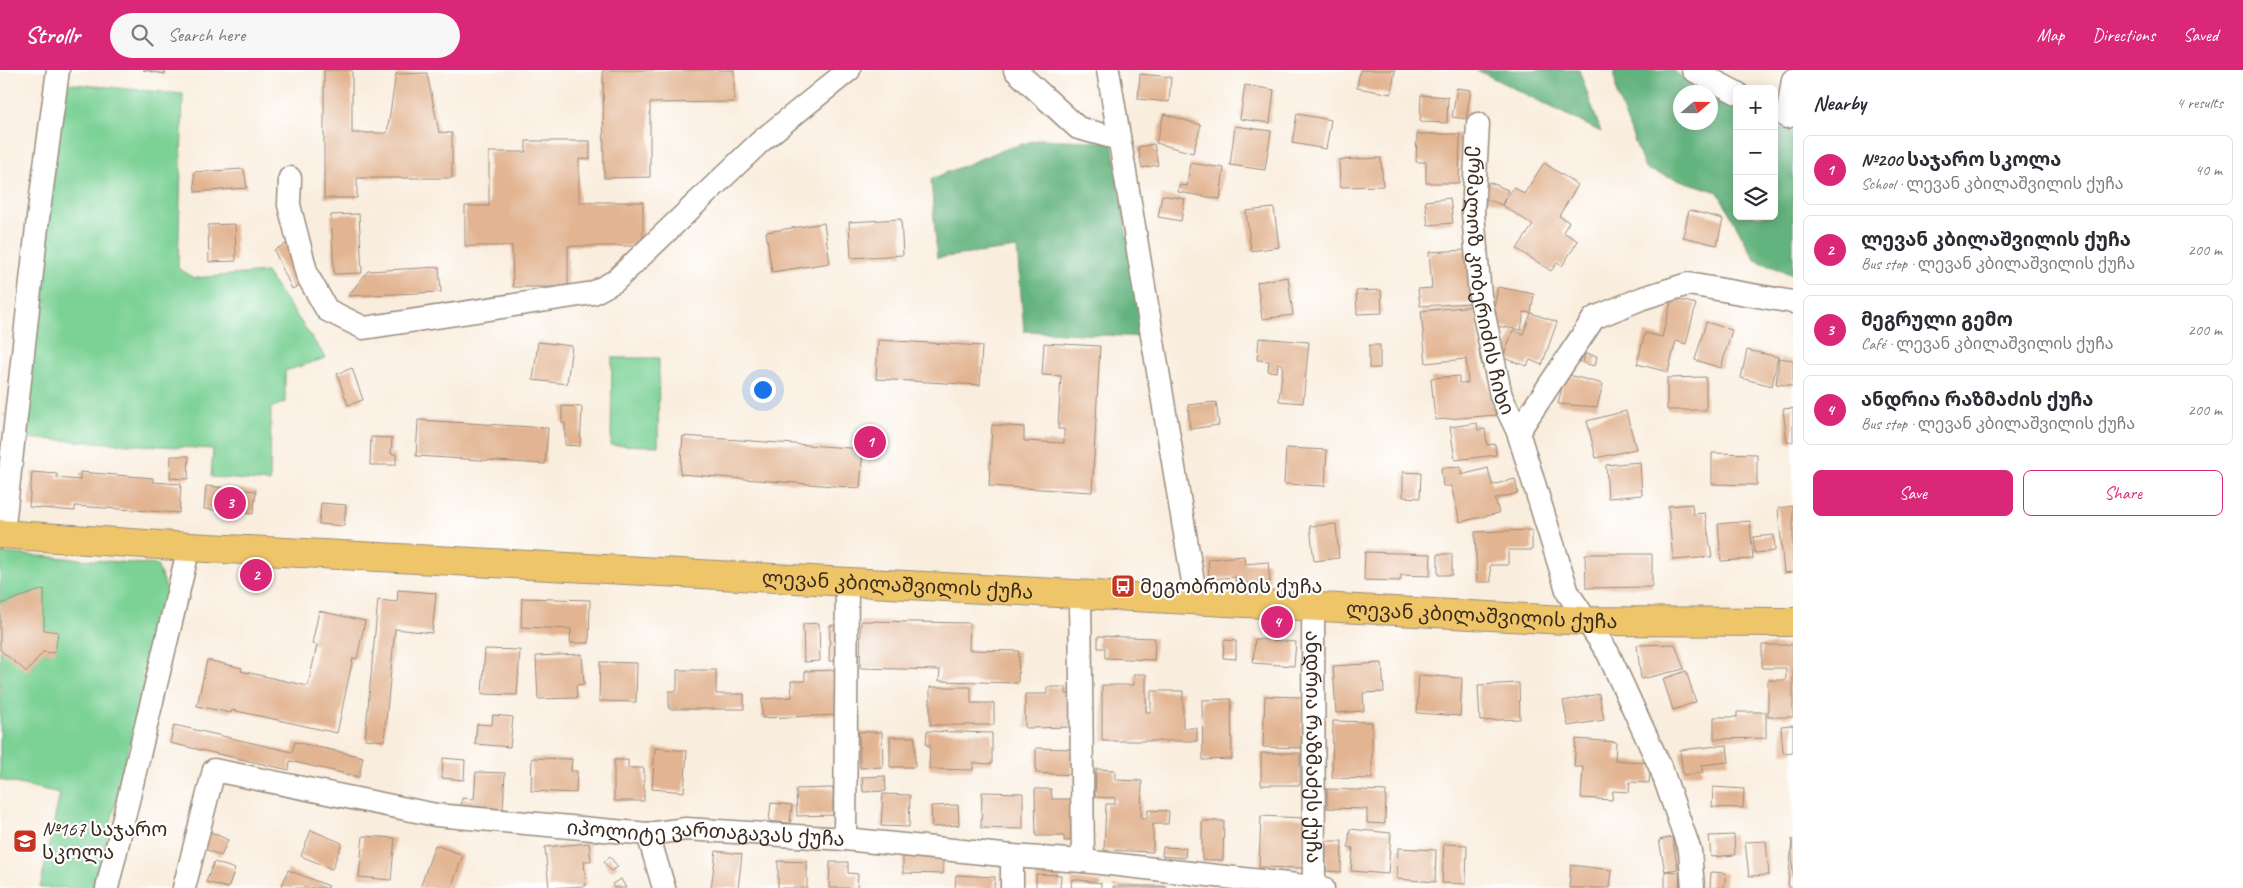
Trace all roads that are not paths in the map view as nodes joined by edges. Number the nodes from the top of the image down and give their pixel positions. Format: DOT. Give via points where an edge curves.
graph roads {
  1 [pos="58,70"];
  2 [pos="849,70"];
  3 [pos="1015,70"];
  4 [pos="1108,70"];
  5 [pos="1693,70"];
  6 [pos="1793,80"];
  7 [pos="1733,91"];
  8 [pos="1785,115"];
  9 [pos="1478,124"];
  10 [pos="1119,139"];
  11 [pos="290,178"];
  12 [pos="1793,302"];
  13 [pos="1518,432"];
  14 [pos="1,534"];
  15 [pos="189,547"];
  16 [pos="847,582"];
  17 [pos="1080,594"];
  18 [pos="1196,600"];
  19 [pos="1314,606"];
  20 [pos="1585,621"];
  21 [pos="1793,622"];
  22 [pos="648,834"];
  23 [pos="844,838"];
  24 [pos="1012,856"];
  25 [pos="1083,861"];
  26 [pos="107,888"];
  27 [pos="184,888"];
  28 [pos="664,888"];
  29 [pos="1012,888"];
  30 [pos="1317,888"];
  31 [pos="1693,888"];
  1 -- 14 [label="street"];
  2 -- 11 [label="street" via="760,142 615,280 593,293 364,328 327,310 307,275 289,205"];
  3 -- 10 [label="street" via="1078,128"];
  4 -- 10 [label="street"];
  5 -- 7 [label="street"];
  6 -- 8 [label="street"];
  9 -- 13 [label="street, ერმალოზ კობერიძის ჩიხი" via="1473,213 1480,296 1501,396"];
  10 -- 18 [label="street"];
  12 -- 13 [label="street" via="1688,284 1594,318"];
  13 -- 20 [label="street, ერმალოზ კობერიძის ჩიხი" via="1568,593"];
  14 -- 15 [label="main road, ლევან კბილაშვილის ქუჩა"];
  15 -- 16 [label="main road, ლევან კბილაშვილის ქუჩა"];
  15 -- 26 [label="street"];
  16 -- 17 [label="main road, ლევან კბილაშვილის ქუჩა"];
  16 -- 23 [label="street"];
  17 -- 18 [label="main road, ლევან კბილაშვილის ქუჩა"];
  17 -- 25 [label="street"];
  18 -- 19 [label="main road, ლევან კბილაშვილის ქუჩა"];
  19 -- 20 [label="main road, ლევან კბილაშვილის ქუჩა"];
  19 -- 30 [label="street, ანდრია რაზმაძეს ქუჩა"];
  20 -- 21 [label="main road, ლევან კბილაშვილის ქუჩა"];
  20 -- 31 [label="street, ერმალოზ კობერიძის ჩიხი" via="1608,653 1662,771 1690,851"];
  22 -- 23 [label="street, იპოლიტე ვართაგავას ქუჩა" via="686,829"];
  22 -- 27 [label="street, იპოლიტე ვართაგავას ქუჩა" via="436,815 214,770"];
  22 -- 28 [label="street"];
  23 -- 24 [label="street, იპოლიტე ვართაგავას ქუჩა"];
  24 -- 25 [label="street, იპოლიტე ვართაგავას ქუჩა"];
  24 -- 29 [label="street"];
  25 -- 30 [label="street, იპოლიტე ვართაგავას ქუჩა"];
}
